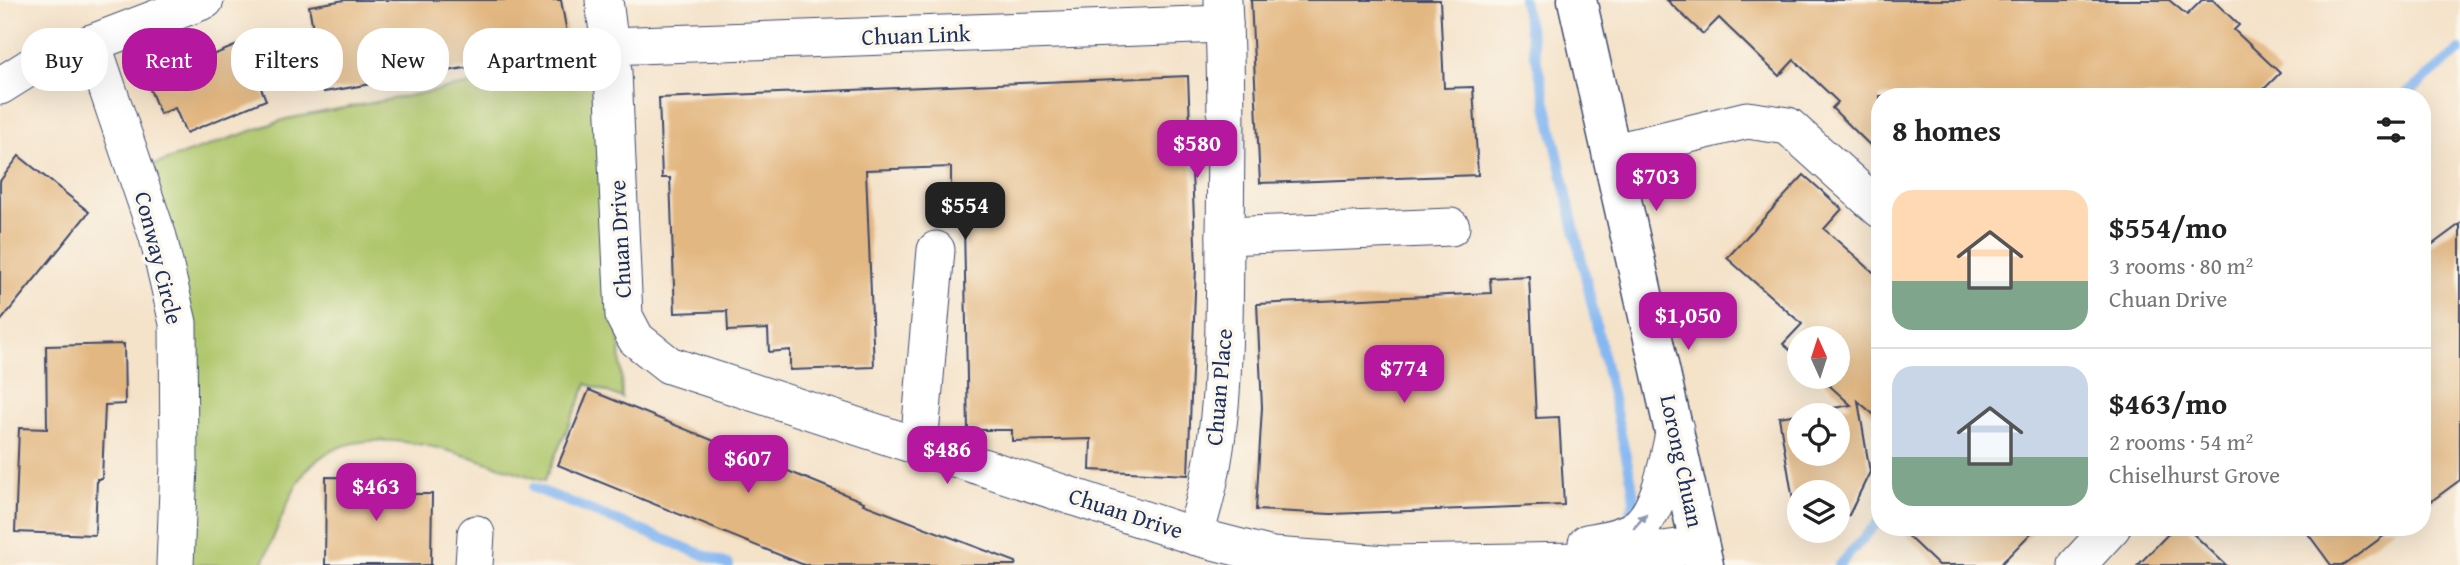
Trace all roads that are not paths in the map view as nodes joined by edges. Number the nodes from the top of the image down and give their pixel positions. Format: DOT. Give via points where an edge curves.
graph roads {
  1 [pos="205,0"];
  2 [pos="604,0"];
  3 [pos="1577,0"];
  4 [pos="1223,12"];
  5 [pos="606,28"];
  6 [pos="108,37"];
  7 [pos="621,45"];
  8 [pos="21,73"];
  9 [pos="0,86"];
  10 [pos="108,90"];
  11 [pos="613,91"];
  12 [pos="1611,153"];
  13 [pos="1871,201"];
  14 [pos="1451,227"];
  15 [pos="1225,236"];
  16 [pos="936,250"];
  17 [pos="1675,429"];
  18 [pos="919,446"];
  19 [pos="1194,536"];
  20 [pos="2104,536"];
  21 [pos="1702,555"];
  22 [pos="1534,562"];
  23 [pos="175,565"];
  24 [pos="1463,565"];
  25 [pos="2077,565"];
  1 -- 6 [label="street"];
  2 -- 5 [label="street, Chuan Drive"];
  3 -- 12 [label="street, Lorong Chuan"];
  4 -- 7 [label="street, Chuan Link"];
  4 -- 15 [label="street, Chuan Place"];
  8 -- 9 [label="street"];
  10 -- 23 [label="street, Conway Circle" via="158,237 177,323"];
  11 -- 18 [label="street, Chuan Drive" via="621,298 636,339 669,365"];
  12 -- 13 [label="street" via="1747,120 1788,126"];
  12 -- 17 [label="street, Lorong Chuan"];
  14 -- 15 [label="street"];
  15 -- 19 [label="street, Chuan Place" via="1225,337 1214,442"];
  16 -- 18 [label="street"];
  17 -- 21 [label="street, Lorong Chuan"];
  22 -- 17 [label="street, one-way" via="1551,551 1640,525 1662,485"];
  18 -- 19 [label="street, Chuan Drive"];
  19 -- 24 [label="street, Chuan Drive" via="1272,556"];
  20 -- 25 [label="street"];
  21 -- 22 [label="street, Chuan Drive"];
  22 -- 24 [label="street, Chuan Drive"];
}
